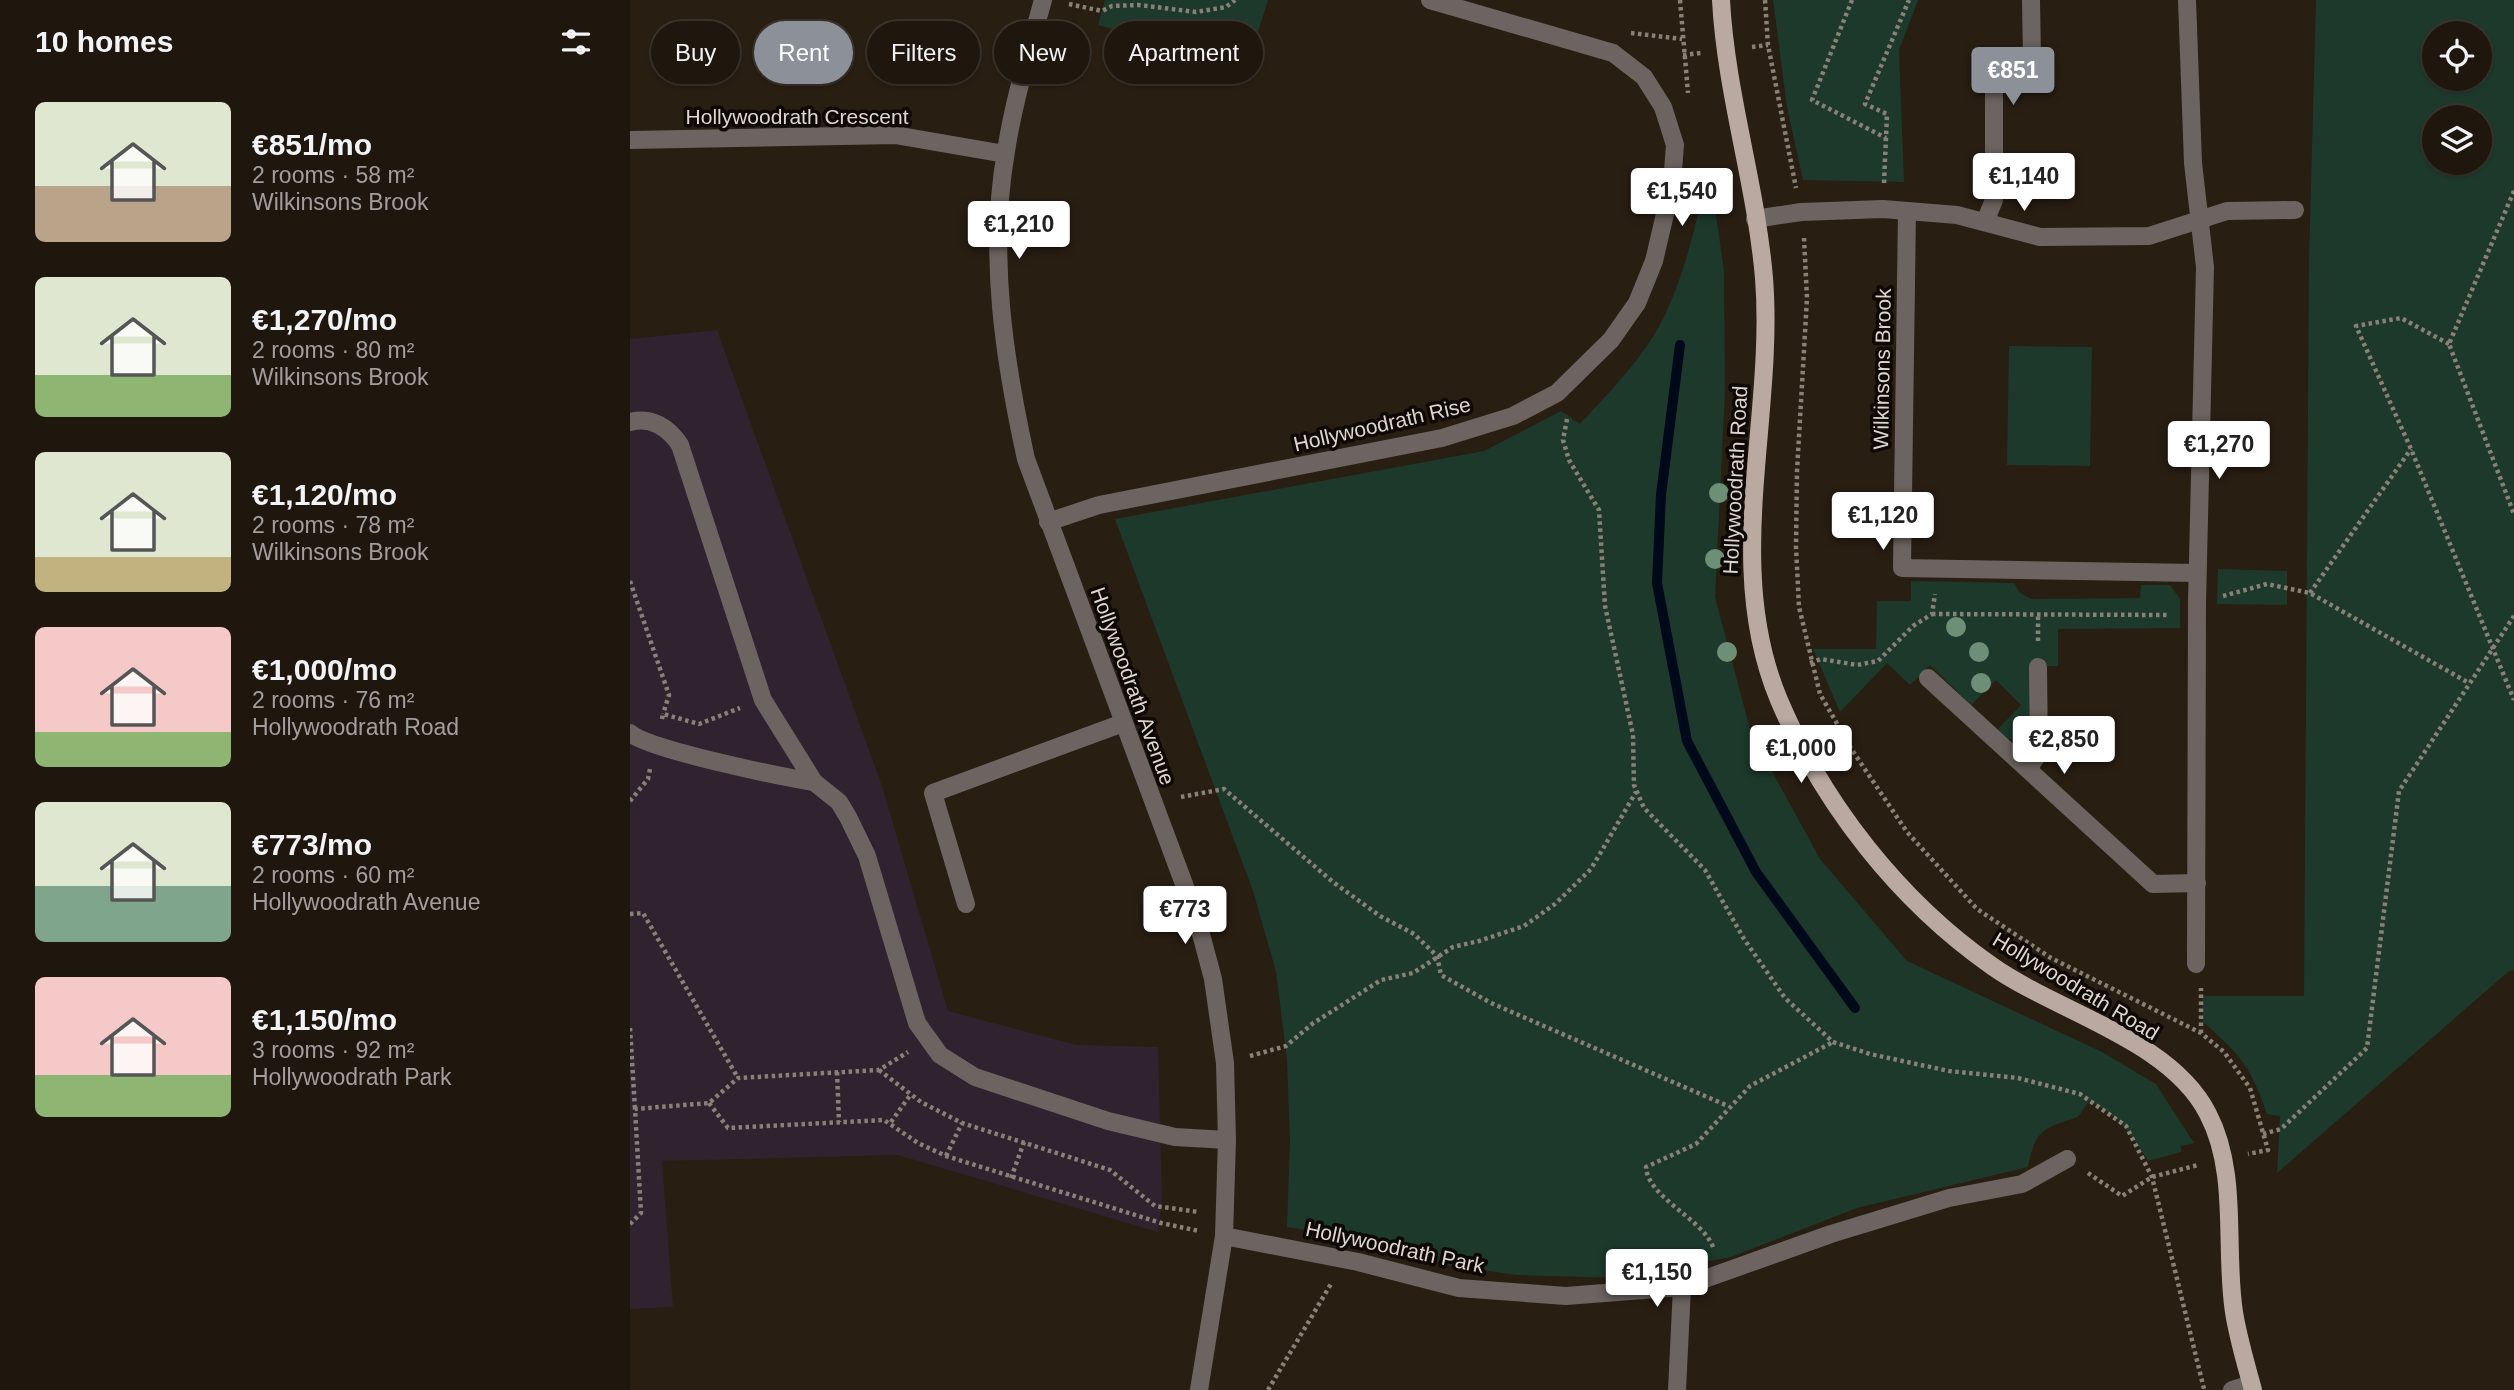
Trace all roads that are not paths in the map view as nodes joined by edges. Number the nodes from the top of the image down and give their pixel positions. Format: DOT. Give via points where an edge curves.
graph roads {
  1 [pos="1043,0"];
  2 [pos="1430,0"];
  3 [pos="1721,0"];
  4 [pos="2031,0"];
  5 [pos="2187,0"];
  6 [pos="630,140"];
  7 [pos="1005,153"];
  8 [pos="2295,210"];
  9 [pos="1907,211"];
  10 [pos="1755,219"];
  11 [pos="2200,220"];
  12 [pos="1985,222"];
  13 [pos="630,422"];
  14 [pos="1048,523"];
  15 [pos="2197,573"];
  16 [pos="2038,667"];
  17 [pos="1928,678"];
  18 [pos="1123,723"];
  19 [pos="630,733"];
  20 [pos="2028,769"];
  21 [pos="814,782"];
  22 [pos="2197,883"];
  23 [pos="966,904"];
  24 [pos="2196,964"];
  25 [pos="1227,1140"];
  26 [pos="2067,1159"];
  27 [pos="1224,1236"];
  28 [pos="1682,1287"];
  29 [pos="2252,1387"];
  30 [pos="1199,1390"];
  31 [pos="1677,1390"];
  32 [pos="2232,1390"];
  1 -- 7 [label="street, Hollywoodrath Avenue"];
  2 -- 14 [label="street, Hollywoodrath Rise" via="1613,53 1644,77 1663,107 1675,145 1672,184 1654,261 1637,303 1611,340 1557,393 1513,416 1442,438 1099,505"];
  3 -- 10 [label="main road, Hollywoodrath Road" via="1730,81"];
  4 -- 12 [label="street" via="2032,58 1994,87 1994,201"];
  5 -- 11 [label="street" via="2193,163"];
  6 -- 7 [label="street, Hollywoodrath Crescent" via="895,135"];
  7 -- 14 [label="street, Hollywoodrath Avenue" via="1000,311 1010,387"];
  8 -- 11 [label="street" via="2227,211"];
  9 -- 10 [label="street" via="1801,212"];
  9 -- 12 [label="street"];
  9 -- 15 [label="street, Wilkinsons Brook" via="1902,568"];
  10 -- 29 [label="main road, Hollywoodrath Road" via="1764,278 1765,353 1752,587 1761,649 1779,700 1817,774 1853,830 1916,904 1992,967 2131,1042 2195,1093 2208,1114 2222,1159 2234,1310"];
  11 -- 12 [label="street" via="2149,236 2040,237"];
  11 -- 15 [label="street" via="2205,267"];
  13 -- 21 [label="street" via="656,422 680,445 763,699"];
  14 -- 18 [label="street, Hollywoodrath Avenue"];
  15 -- 22 [label="street"];
  16 -- 20 [label="street" via="2039,753"];
  17 -- 20 [label="street"];
  18 -- 23 [label="street" via="933,793"];
  18 -- 25 [label="street, Hollywoodrath Avenue" via="1197,919 1213,979 1225,1063"];
  19 -- 21 [label="street" via="655,745"];
  20 -- 22 [label="street" via="2153,884"];
  21 -- 25 [label="street" via="839,802 863,849 917,1023 940,1055 975,1077 1108,1122 1175,1137"];
  22 -- 24 [label="street"];
  25 -- 27 [label="street, Hollywoodrath Avenue"];
  26 -- 28 [label="street, Hollywoodrath Park" via="2022,1184 1923,1206"];
  27 -- 28 [label="street, Hollywoodrath Park" via="1346,1259 1459,1288 1566,1296"];
  27 -- 30 [label="street, Hollywoodrath Avenue"];
  28 -- 31 [label="street"];
  29 -- 32 [label="street"];
}
